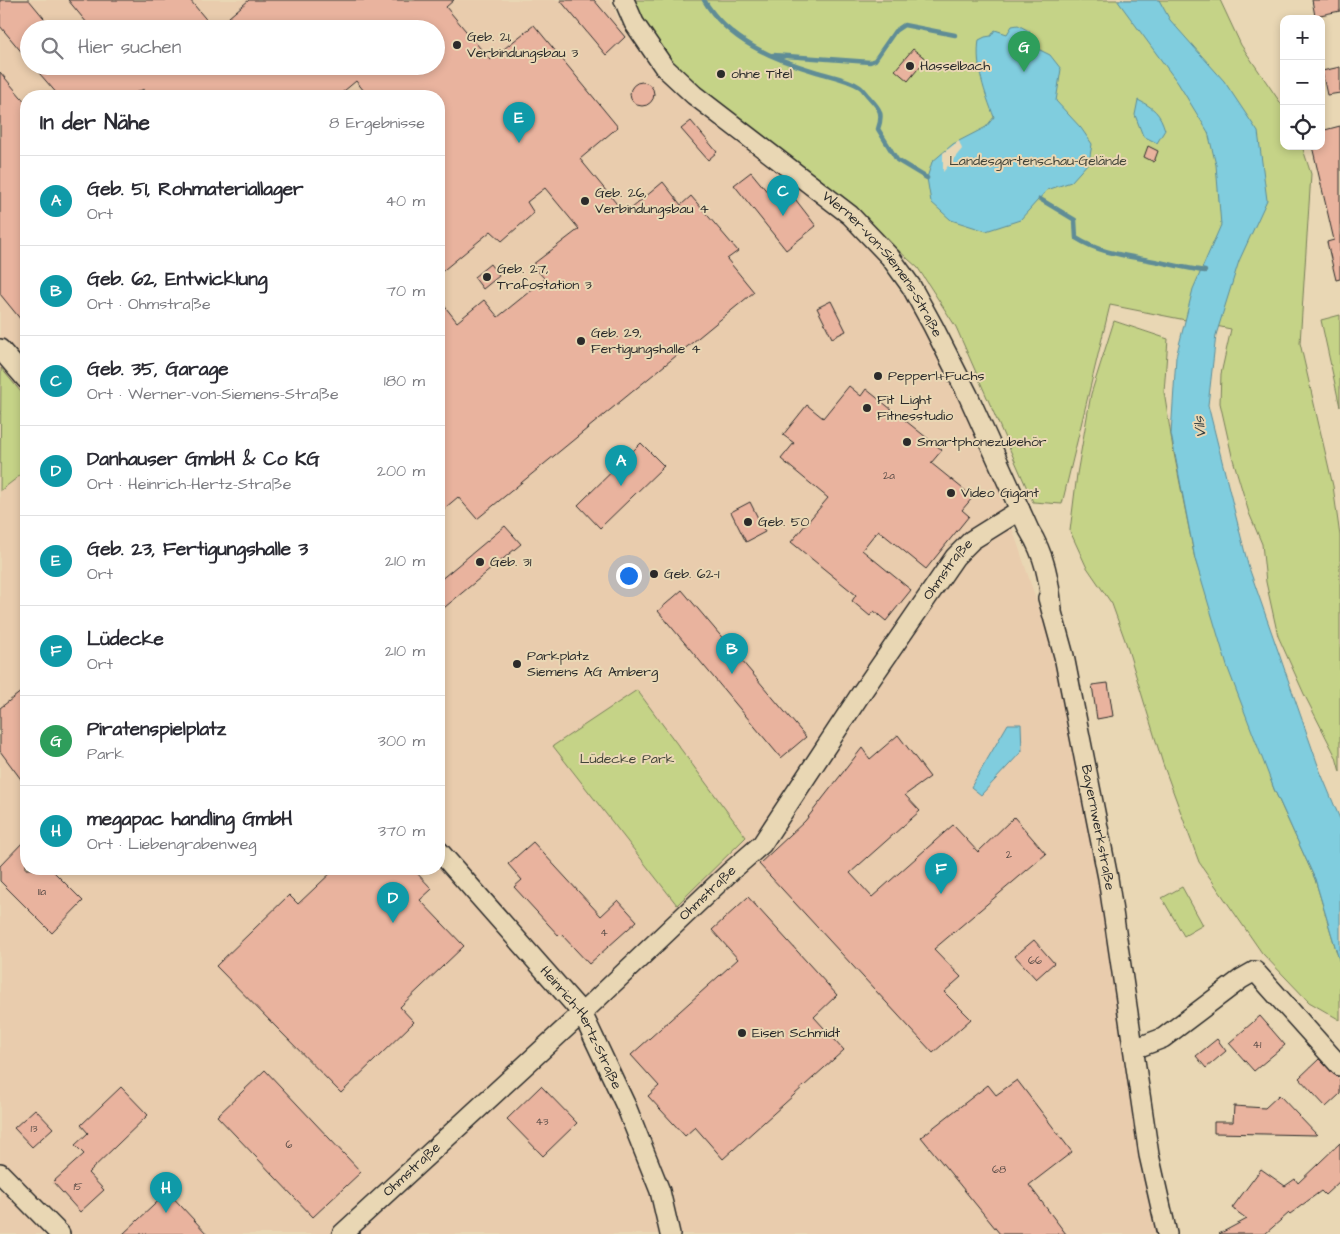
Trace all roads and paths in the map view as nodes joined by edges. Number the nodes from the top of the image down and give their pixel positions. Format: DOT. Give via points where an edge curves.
graph roads {
  1 [pos="624,0"];
  2 [pos="0,349"];
  3 [pos="20,372"];
  4 [pos="1020,510"];
  5 [pos="445,858"];
  6 [pos="582,1013"];
  7 [pos="1134,1049"];
  8 [pos="1340,1066"];
  9 [pos="0,1173"];
  10 [pos="60,1234"];
  11 [pos="342,1234"];
  12 [pos="670,1234"];
  13 [pos="1167,1234"];
  1 -- 4 [label="street, Werner-von-Siemens-Straße" via="634,23 664,67 694,95 850,215 890,257 933,326"];
  2 -- 3 [label="street"];
  4 -- 6 [label="street, Ohmstraße" via="972,540 955,557 762,844"];
  4 -- 7 [label="street, Bayernwerkstraße" via="1039,548 1049,578 1052,609 1108,878"];
  5 -- 6 [label="street, Heinrich-Hertz-Straße"];
  6 -- 11 [label="street, Ohmstraße"];
  6 -- 12 [label="street, Heinrich-Hertz-Straße" via="626,1106 660,1191"];
  7 -- 8 [label="street" via="1164,1038 1255,971"];
  7 -- 13 [label="street, Bayernwerkstraße" via="1149,1155"];
  9 -- 10 [label="street"];
}
